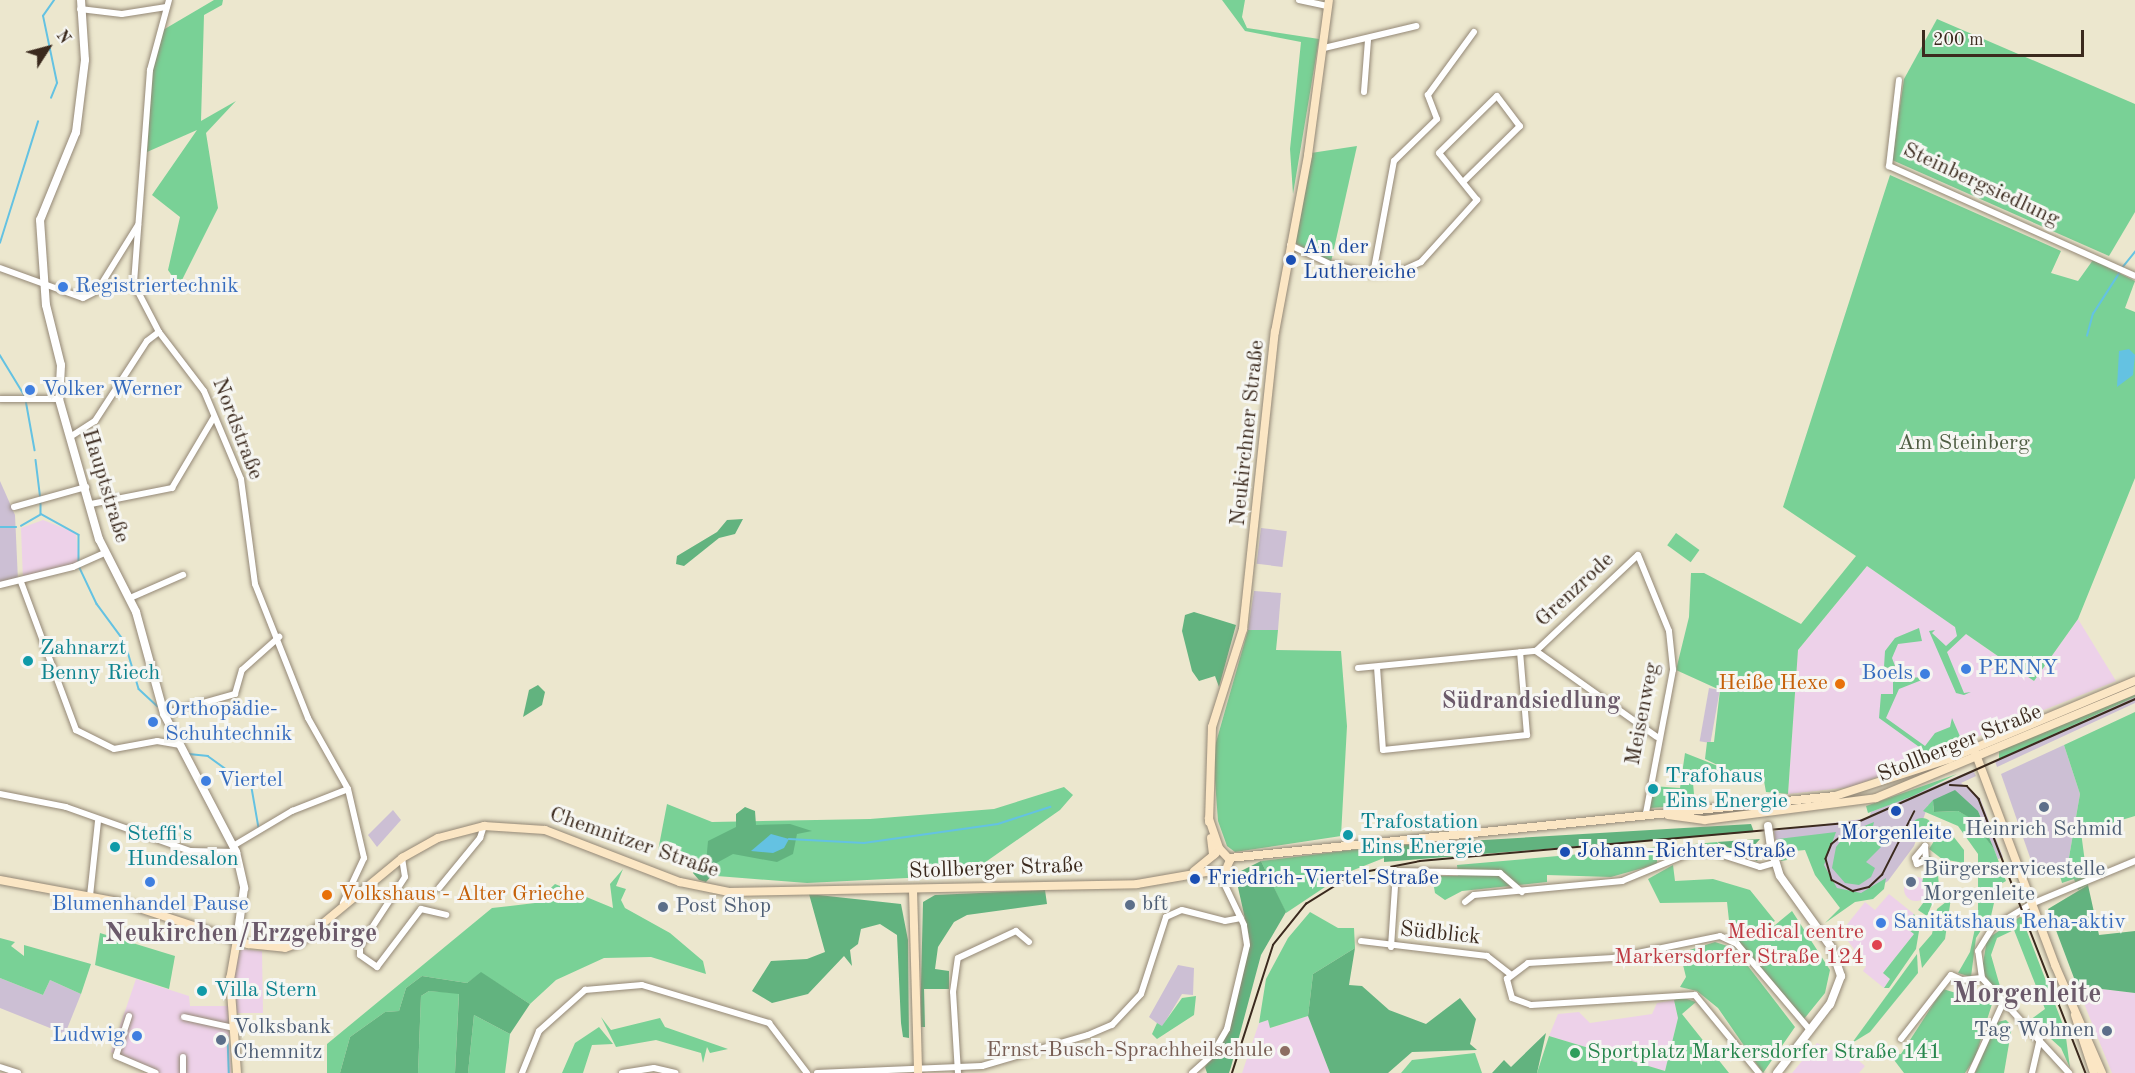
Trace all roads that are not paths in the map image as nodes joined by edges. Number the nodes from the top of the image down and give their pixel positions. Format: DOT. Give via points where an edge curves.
graph roads {
  1 [pos="1299,0"];
  2 [pos="168,3"];
  3 [pos="1329,3"];
  4 [pos="80,4"];
  5 [pos="1416,26"];
  6 [pos="1474,32"];
  7 [pos="1368,40"];
  8 [pos="1324,48"];
  9 [pos="1899,80"];
  10 [pos="1364,92"];
  11 [pos="1463,182"];
  12 [pos="140,222"];
  13 [pos="1290,245"];
  14 [pos="0,268"];
  15 [pos="1373,274"];
  16 [pos="2135,276"];
  17 [pos="45,284"];
  18 [pos="159,332"];
  19 [pos="0,399"];
  20 [pos="59,399"];
  21 [pos="214,417"];
  22 [pos="70,437"];
  23 [pos="86,488"];
  24 [pos="91,504"];
  25 [pos="14,507"];
  26 [pos="105,553"];
  27 [pos="1638,555"];
  28 [pos="183,575"];
  29 [pos="21,582"];
  30 [pos="0,585"];
  31 [pos="130,598"];
  32 [pos="279,637"];
  33 [pos="1536,651"];
  34 [pos="1520,652"];
  35 [pos="1377,667"];
  36 [pos="1358,668"];
  37 [pos="2135,681"];
  38 [pos="2135,690"];
  39 [pos="164,714"];
  40 [pos="1657,737"];
  41 [pos="179,745"];
  42 [pos="1976,753"];
  43 [pos="348,789"];
  44 [pos="0,794"];
  45 [pos="1766,808"];
  46 [pos="1648,813"];
  47 [pos="98,821"];
  48 [pos="484,826"];
  49 [pos="234,849"];
  50 [pos="402,858"];
  51 [pos="2135,861"];
  52 [pos="1774,863"];
  53 [pos="1220,864"];
  54 [pos="0,880"];
  55 [pos="439,888"];
  56 [pos="808,889"];
  57 [pos="913,890"];
  58 [pos="1522,892"];
  59 [pos="90,896"];
  60 [pos="1465,902"];
  61 [pos="343,903"];
  62 [pos="2031,904"];
  63 [pos="446,915"];
  64 [pos="1241,918"];
  65 [pos="237,940"];
  66 [pos="1361,941"];
  67 [pos="1029,942"];
  68 [pos="1391,947"];
  69 [pos="1510,974"];
  70 [pos="1982,978"];
  71 [pos="2002,1005"];
  72 [pos="2075,1014"];
  73 [pos="129,1016"];
  74 [pos="184,1017"];
  75 [pos="234,1028"];
  76 [pos="1810,1030"];
  77 [pos="2040,1038"];
  78 [pos="1901,1039"];
  79 [pos="183,1057"];
  80 [pos="0,1067"];
  81 [pos="957,1070"];
  82 [pos="1201,1070"];
  83 [pos="918,1071"];
  84 [pos="18,1073"];
  85 [pos="156,1073"];
  86 [pos="183,1073"];
  87 [pos="237,1073"];
  88 [pos="522,1073"];
  89 [pos="622,1073"];
  90 [pos="675,1073"];
  91 [pos="807,1073"];
  92 [pos="817,1073"];
  93 [pos="1192,1073"];
  94 [pos="1759,1073"];
  95 [pos="1777,1073"];
  96 [pos="1971,1073"];
  97 [pos="2032,1073"];
  98 [pos="2069,1073"];
  99 [pos="2094,1073"];
  100 [pos="2102,1073"];
  1 -- 3 [label="street"];
  2 -- 4 [label="street" via="122,14"];
  2 -- 12 [label="street, Nordstraße" via="150,70"];
  3 -- 8 [label="main road, Neukirchner Straße"];
  4 -- 17 [label="street, Hauptstraße" via="86,60 76,132 40,220"];
  5 -- 7 [label="street"];
  6 -- 15 [label="street" via="1428,95 1437,119 1394,161"];
  7 -- 8 [label="street"];
  7 -- 10 [label="street"];
  8 -- 13 [label="main road, Neukirchner Straße"];
  9 -- 16 [label="street, Steinbergsiedlung" via="1889,166"];
  11 -- 11 [label="street" via="1520,126 1497,96 1439,153"];
  11 -- 15 [label="street" via="1477,200 1440,246 1411,268"];
  12 -- 17 [label="street" via="93,294 78,297"];
  12 -- 18 [label="street, Nordstraße" via="134,284"];
  13 -- 15 [label="street" via="1330,264"];
  13 -- 53 [label="main road, Neukirchner Straße" via="1243,629 1212,727 1209,819"];
  14 -- 17 [label="street"];
  17 -- 20 [label="street, Hauptstraße" via="50,328 61,366"];
  18 -- 21 [label="street, Nordstraße" via="196,374"];
  18 -- 22 [label="street" via="147,341 95,421"];
  19 -- 20 [label="street"];
  20 -- 22 [label="street, Hauptstraße"];
  21 -- 24 [label="street" via="172,488"];
  21 -- 32 [label="street, Nordstraße" via="241,479 255,584"];
  22 -- 23 [label="street, Hauptstraße"];
  23 -- 24 [label="street, Hauptstraße"];
  23 -- 25 [label="street"];
  24 -- 26 [label="street, Hauptstraße"];
  26 -- 29 [label="street"];
  26 -- 31 [label="street, Hauptstraße"];
  27 -- 33 [label="street, Grenzrode"];
  27 -- 40 [label="street, Meisenweg" via="1666,620 1673,670"];
  28 -- 31 [label="street"];
  29 -- 30 [label="street"];
  29 -- 41 [label="street" via="76,730 114,748 157,741"];
  31 -- 39 [label="street, Hauptstraße"];
  32 -- 39 [label="street" via="242,670 235,694"];
  32 -- 43 [label="street, Nordstraße" via="308,718"];
  33 -- 34 [label="street"];
  33 -- 40 [label="street"];
  34 -- 35 [label="street"];
  34 -- 35 [label="street" via="1527,735 1383,750"];
  35 -- 36 [label="street"];
  37 -- 42 [label="main road, Stollberger Straße"];
  38 -- 42 [label="main road, Stollberger Straße"];
  39 -- 41 [label="street, Hauptstraße"];
  40 -- 46 [label="street, Meisenweg"];
  41 -- 49 [label="street, Hauptstraße"];
  42 -- 45 [label="main road, Stollberger Straße" via="1863,790"];
  42 -- 62 [label="main road"];
  43 -- 49 [label="street" via="292,811"];
  43 -- 61 [label="street, Nordstraße" via="364,858"];
  44 -- 47 [label="street" via="24,796"];
  45 -- 46 [label="main road, Stollberger Straße"];
  45 -- 52 [label="street, bridge"];
  46 -- 53 [label="main road, Stollberger Straße" via="1265,852"];
  47 -- 49 [label="street" via="190,851"];
  47 -- 59 [label="street"];
  48 -- 50 [label="main road, Chemnitzer Straße" via="438,838"];
  48 -- 55 [label="street" via="480,838"];
  48 -- 56 [label="main road, Chemnitzer Straße" via="518,824 562,834 710,891"];
  49 -- 65 [label="street, Hauptstraße" via="244,888"];
  50 -- 61 [label="main road, Chemnitzer Straße"];
  50 -- 63 [label="street" via="405,877 360,946 360,955 377,967 421,909"];
  51 -- 62 [label="street"];
  52 -- 58 [label="street" via="1760,867 1713,852 1692,852 1622,880"];
  52 -- 76 [label="street" via="1839,969 1836,994"];
  53 -- 57 [label="main road, Stollberger Straße" via="1184,878 1137,884"];
  53 -- 64 [label="street"];
  54 -- 59 [label="main road"];
  56 -- 57 [label="main road, Stollberger Straße"];
  57 -- 83 [label="main road"];
  58 -- 60 [label="street" via="1474,895"];
  58 -- 68 [label="street" via="1500,873 1396,871"];
  59 -- 65 [label="main road"];
  61 -- 65 [label="main road, Chemnitzer Straße" via="291,946"];
  62 -- 70 [label="street" via="1981,940 1977,964"];
  62 -- 72 [label="main road"];
  64 -- 81 [label="street" via="1172,913 1163,921 1141,994 1112,1025"];
  64 -- 82 [label="street" via="1247,945 1231,1012 1220,1044"];
  65 -- 75 [label="main road, Hauptstraße" via="230,978"];
  66 -- 68 [label="street, Südblick"];
  67 -- 81 [label="street" via="1016,931 958,958 953,992"];
  68 -- 69 [label="street, Südblick" via="1487,956"];
  69 -- 76 [label="street" via="1528,963 1613,958 1720,936 1737,944"];
  69 -- 94 [label="street" via="1512,998 1531,1005 1596,1005 1687,993 1708,1006"];
  70 -- 71 [label="street"];
  70 -- 78 [label="street" via="1962,980 1951,975"];
  71 -- 77 [label="street"];
  71 -- 96 [label="street"];
  72 -- 99 [label="main road"];
  72 -- 100 [label="main road"];
  73 -- 85 [label="street" via="116,1056"];
  74 -- 75 [label="street"];
  75 -- 87 [label="main road, Hauptstraße"];
  76 -- 95 [label="street"];
  77 -- 97 [label="street"];
  77 -- 98 [label="street"];
  79 -- 86 [label="street"];
  80 -- 84 [label="street"];
  81 -- 83 [label="street"];
  82 -- 93 [label="street"];
  83 -- 92 [label="street"];
  88 -- 91 [label="street" via="538,1031 585,990 642,985 769,1023"];
  89 -- 90 [label="street" via="654,1068"];
}
